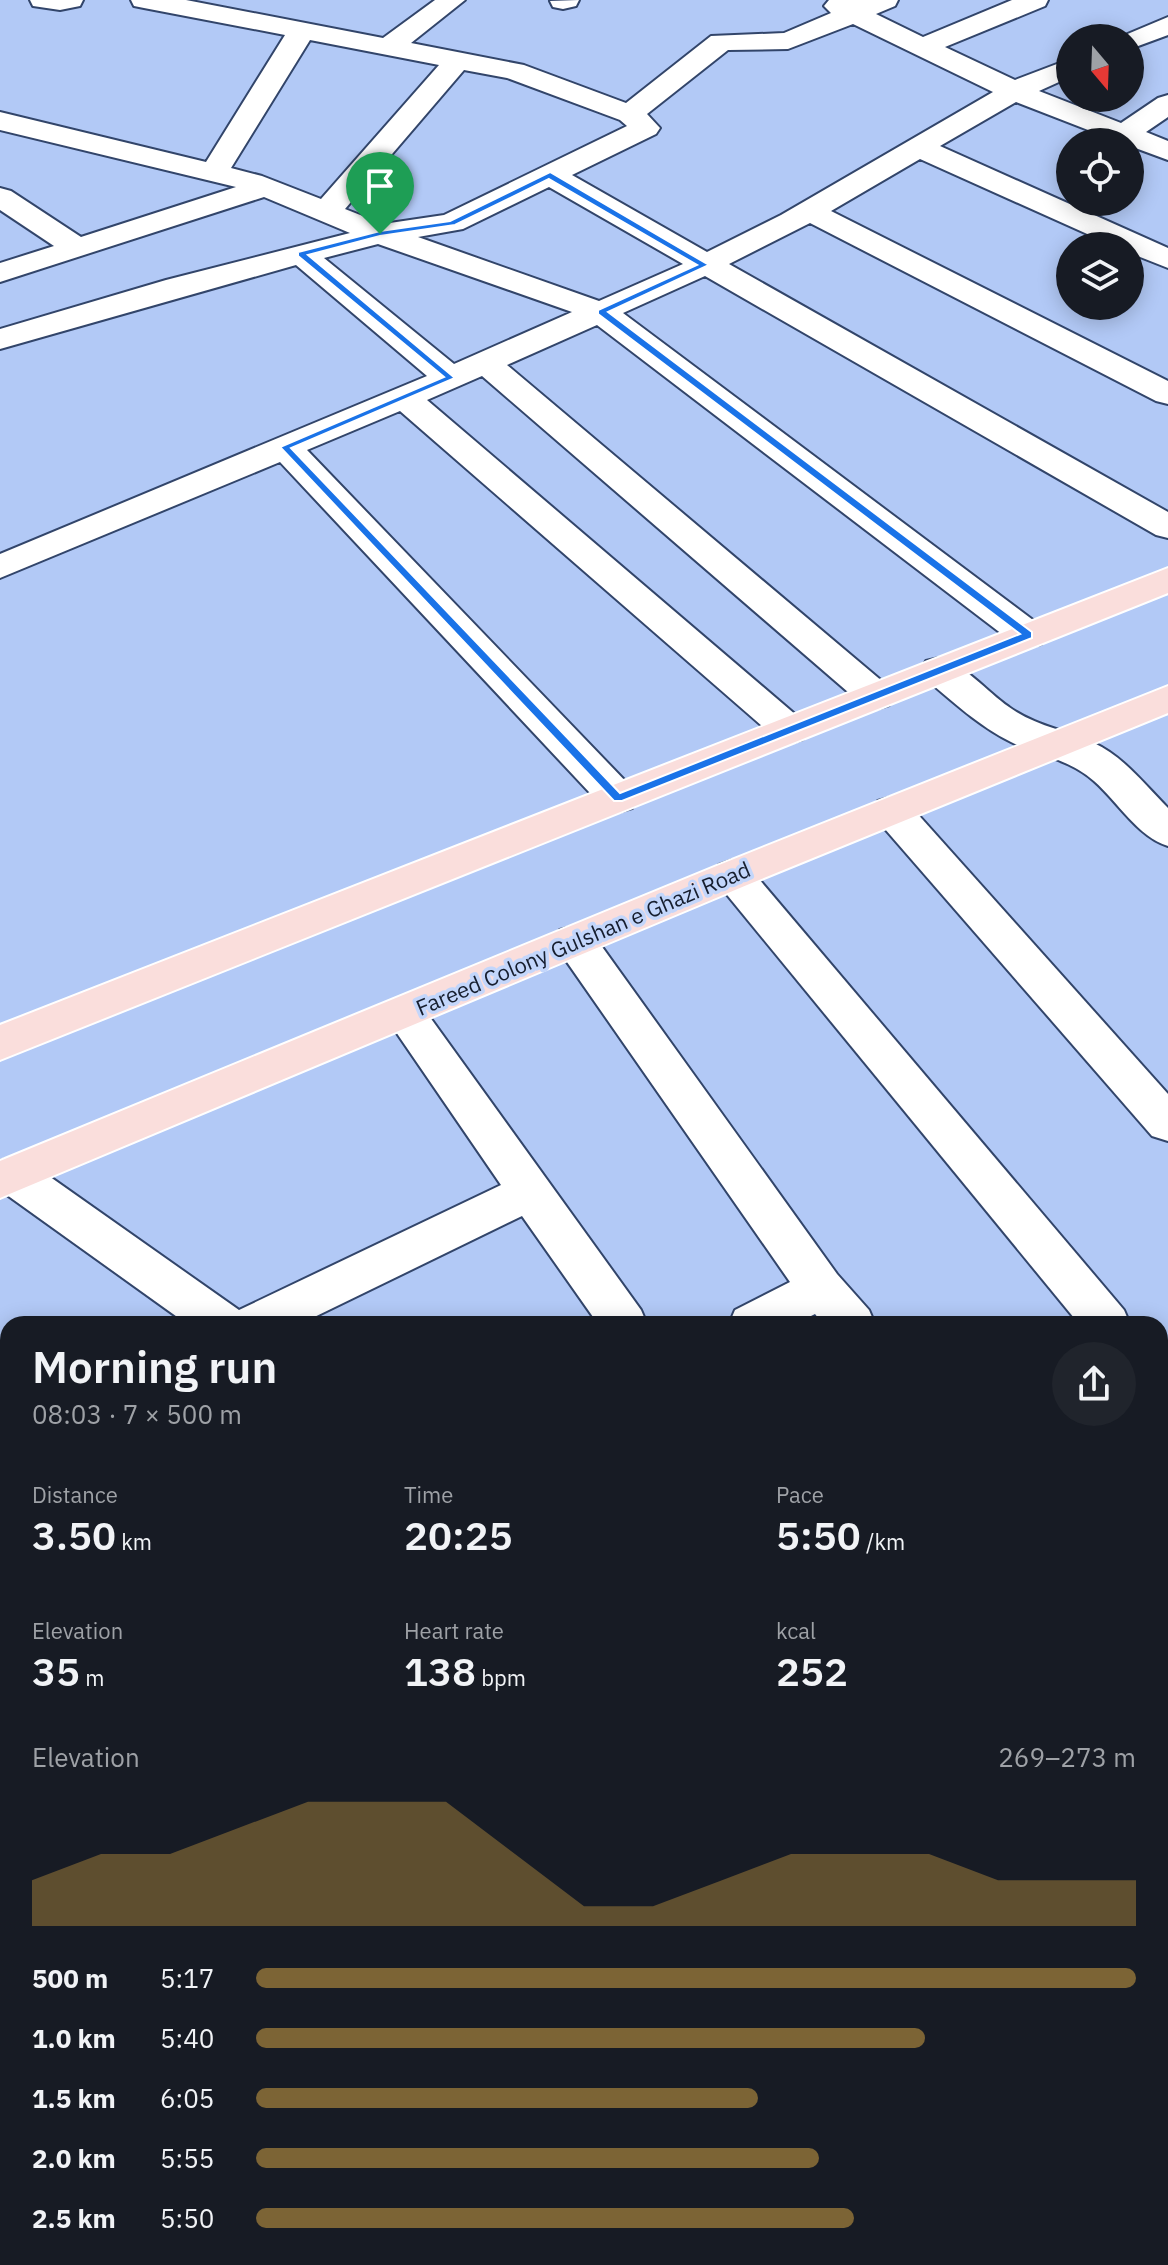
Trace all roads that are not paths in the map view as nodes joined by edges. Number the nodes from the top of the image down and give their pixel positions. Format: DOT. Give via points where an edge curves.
graph roads {
  1 [pos="43,0"];
  2 [pos="70,0"];
  3 [pos="452,0"];
  4 [pos="825,0"];
  5 [pos="885,0"];
  6 [pos="1035,0"];
  7 [pos="153,1"];
  8 [pos="854,13"];
  9 [pos="296,22"];
  10 [pos="1168,25"];
  11 [pos="1144,35"];
  12 [pos="388,47"];
  13 [pos="922,47"];
  14 [pos="458,60"];
  15 [pos="1056,73"];
  16 [pos="1014,91"];
  17 [pos="1168,104"];
  18 [pos="630,114"];
  19 [pos="0,121"];
  20 [pos="1109,128"];
  21 [pos="1133,128"];
  22 [pos="1144,142"];
  23 [pos="918,147"];
  24 [pos="1168,151"];
  25 [pos="214,172"];
  26 [pos="550,175"];
  27 [pos="266,187"];
  28 [pos="0,197"];
  29 [pos="809,211"];
  30 [pos="326,212"];
  31 [pos="380,234"];
  32 [pos="78,248"];
  33 [pos="301,254"];
  34 [pos="1168,259"];
  35 [pos="704,265"];
  36 [pos="0,273"];
  37 [pos="601,312"];
  38 [pos="0,339"];
  39 [pos="486,363"];
  40 [pos="450,378"];
  41 [pos="1168,394"];
  42 [pos="404,397"];
  43 [pos="285,447"];
  44 [pos="1168,527"];
  45 [pos="0,567"];
  46 [pos="1168,580"];
  47 [pos="1028,635"];
  48 [pos="939,670"];
  49 [pos="876,696"];
  50 [pos="1168,699"];
  51 [pos="790,730"];
  52 [pos="1057,746"];
  53 [pos="618,798"];
  54 [pos="892,811"];
  55 [pos="1168,832"];
  56 [pos="733,875"];
  57 [pos="575,941"];
  58 [pos="404,1013"];
  59 [pos="0,1043"];
  60 [pos="1168,1124"];
  61 [pos="6,1177"];
  62 [pos="530,1191"];
  63 [pos="821,1288"];
  64 [pos="211,1316"];
  65 [pos="272,1316"];
  66 [pos="618,1316"];
  67 [pos="767,1316"];
  68 [pos="845,1316"];
  69 [pos="1100,1316"];
  1 -- 2 [label="street"];
  3 -- 12 [label="street"];
  4 -- 8 [label="street"];
  5 -- 8 [label="street"];
  6 -- 13 [label="street"];
  7 -- 9 [label="street"];
  8 -- 13 [label="street"];
  8 -- 18 [label="street" via="788,41 721,42"];
  9 -- 12 [label="street"];
  9 -- 25 [label="street"];
  10 -- 11 [label="street"];
  12 -- 14 [label="street"];
  13 -- 16 [label="street"];
  14 -- 18 [label="street" via="514,71"];
  14 -- 30 [label="street"];
  15 -- 16 [label="street"];
  16 -- 20 [label="street"];
  16 -- 23 [label="street"];
  17 -- 21 [label="street"];
  18 -- 26 [label="street" via="646,128"];
  19 -- 25 [label="street"];
  22 -- 24 [label="street"];
  23 -- 29 [label="street"];
  23 -- 34 [label="street"];
  25 -- 27 [label="street"];
  26 -- 31 [label="street" via="452,223"];
  26 -- 35 [label="street"];
  27 -- 30 [label="street"];
  27 -- 32 [label="street"];
  28 -- 32 [label="street"];
  29 -- 35 [label="street"];
  29 -- 41 [label="street"];
  30 -- 31 [label="street"];
  31 -- 33 [label="street"];
  31 -- 37 [label="street"];
  32 -- 36 [label="street"];
  33 -- 38 [label="street"];
  33 -- 40 [label="street"];
  35 -- 37 [label="street"];
  35 -- 44 [label="street"];
  37 -- 39 [label="street"];
  37 -- 47 [label="street"];
  39 -- 40 [label="street"];
  39 -- 49 [label="street"];
  40 -- 42 [label="street"];
  42 -- 43 [label="street"];
  42 -- 51 [label="street"];
  43 -- 45 [label="street"];
  43 -- 53 [label="street"];
  46 -- 47 [label="main road"];
  47 -- 48 [label="main road"];
  48 -- 49 [label="main road"];
  48 -- 52 [label="street" via="997,718"];
  49 -- 51 [label="main road"];
  50 -- 52 [label="main road, Fareed Colony Gulshan e Ghazi Road"];
  51 -- 53 [label="main road"];
  52 -- 54 [label="main road, Fareed Colony Gulshan e Ghazi Road"];
  52 -- 55 [label="street" via="1082,753 1107,771"];
  53 -- 59 [label="main road"];
  54 -- 56 [label="main road, Fareed Colony Gulshan e Ghazi Road"];
  54 -- 60 [label="street"];
  56 -- 57 [label="main road, Fareed Colony Gulshan e Ghazi Road"];
  56 -- 69 [label="street"];
  57 -- 58 [label="main road, Fareed Colony Gulshan e Ghazi Road"];
  57 -- 63 [label="street"];
  58 -- 61 [label="main road, Fareed Colony Gulshan e Ghazi Road"];
  58 -- 62 [label="street"];
  61 -- 64 [label="street"];
  62 -- 65 [label="street"];
  62 -- 66 [label="street"];
  63 -- 67 [label="street"];
  63 -- 68 [label="street"];
}
